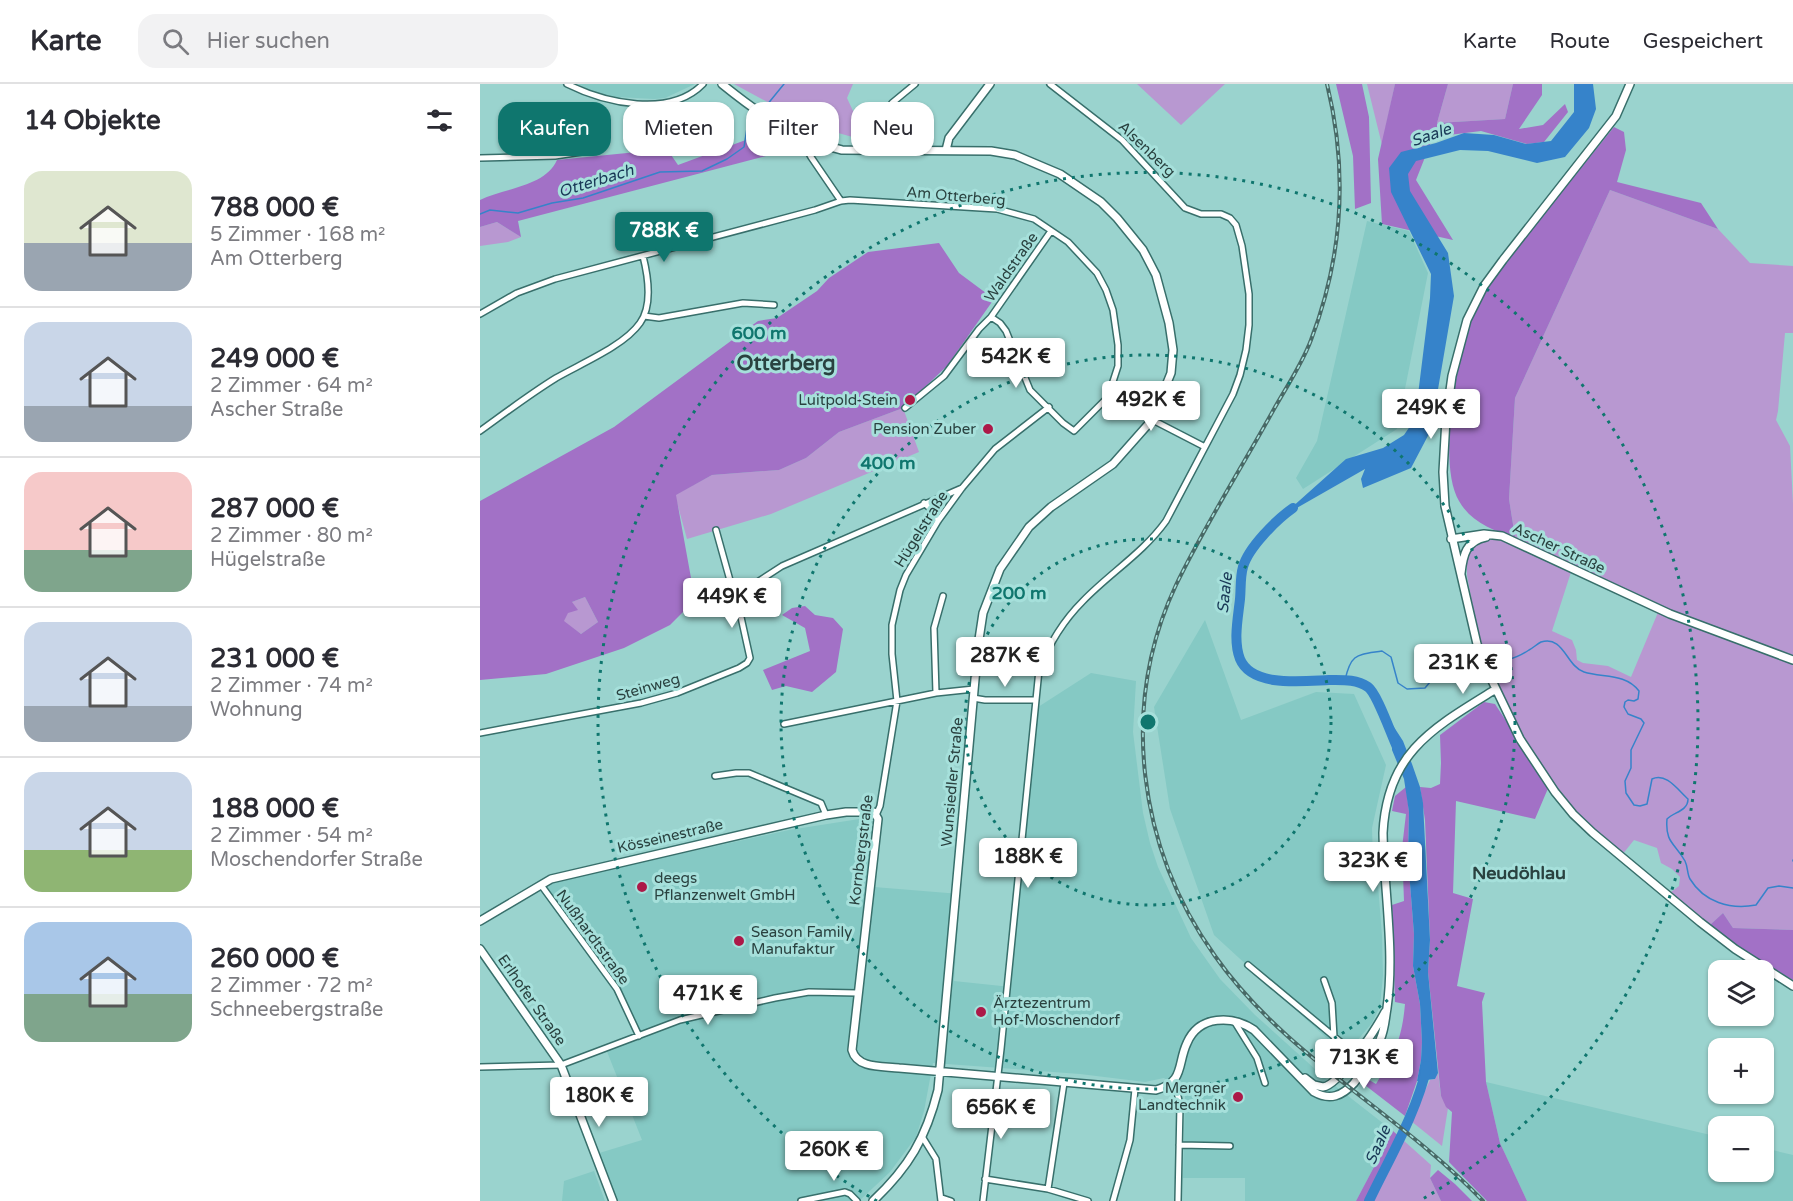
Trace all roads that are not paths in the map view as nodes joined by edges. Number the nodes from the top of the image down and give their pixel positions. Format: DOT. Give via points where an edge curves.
graph roads {
  1 [pos="567,84"];
  2 [pos="703,84"];
  3 [pos="722,84"];
  4 [pos="915,84"];
  5 [pos="990,84"];
  6 [pos="1050,84"];
  7 [pos="1630,84"];
  8 [pos="893,102"];
  9 [pos="746,103"];
  10 [pos="839,149"];
  11 [pos="946,150"];
  12 [pos="555,156"];
  13 [pos="811,156"];
  14 [pos="480,158"];
  15 [pos="841,201"];
  16 [pos="1051,231"];
  17 [pos="643,256"];
  18 [pos="774,305"];
  19 [pos="480,314"];
  20 [pos="644,316"];
  21 [pos="991,317"];
  22 [pos="1108,397"];
  23 [pos="1049,407"];
  24 [pos="905,408"];
  25 [pos="1152,420"];
  26 [pos="480,431"];
  27 [pos="1074,431"];
  28 [pos="1205,447"];
  29 [pos="962,488"];
  30 [pos="924,503"];
  31 [pos="938,521"];
  32 [pos="716,530"];
  33 [pos="1502,536"];
  34 [pos="1451,539"];
  35 [pos="1461,579"];
  36 [pos="739,594"];
  37 [pos="943,596"];
  38 [pos="1793,660"];
  39 [pos="974,689"];
  40 [pos="1496,689"];
  41 [pos="936,693"];
  42 [pos="973,698"];
  43 [pos="1034,700"];
  44 [pos="897,701"];
  45 [pos="784,724"];
  46 [pos="480,733"];
  47 [pos="715,776"];
  48 [pos="877,813"];
  49 [pos="826,815"];
  50 [pos="541,885"];
  51 [pos="480,921"];
  52 [pos="480,949"];
  53 [pos="1248,965"];
  54 [pos="1324,980"];
  55 [pos="1793,986"];
  56 [pos="857,993"];
  57 [pos="1386,1009"];
  58 [pos="1233,1020"];
  59 [pos="639,1036"];
  60 [pos="1334,1037"];
  61 [pos="1356,1055"];
  62 [pos="561,1065"];
  63 [pos="1367,1065"];
  64 [pos="480,1067"];
  65 [pos="1292,1068"];
  66 [pos="940,1070"];
  67 [pos="997,1076"];
  68 [pos="1064,1083"];
  69 [pos="1170,1083"];
  70 [pos="1265,1083"];
  71 [pos="1135,1089"];
  72 [pos="923,1138"];
  73 [pos="1179,1145"];
  74 [pos="1230,1146"];
  75 [pos="985,1179"];
  76 [pos="1048,1189"];
  77 [pos="942,1199"];
  78 [pos="613,1201"];
  79 [pos="801,1201"];
  80 [pos="857,1201"];
  81 [pos="873,1201"];
  82 [pos="951,1201"];
  83 [pos="983,1201"];
  84 [pos="1088,1201"];
  85 [pos="1113,1201"];
  86 [pos="1178,1201"];
  1 -- 2 [label="street" via="597,97 653,104 680,100"];
  3 -- 9 [label="street, Wunsiedler Straße"];
  4 -- 8 [label="street"];
  5 -- 11 [label="street" via="949,138"];
  6 -- 28 [label="street, Alsenberg" via="1122,140 1185,208 1221,214 1236,225 1249,294 1246,350 1233,394"];
  7 -- 34 [label="street" via="1616,116 1484,286 1467,320 1452,376 1443,442 1444,506"];
  10 -- 11 [label="street, Wunsiedler Straße"];
  11 -- 25 [label="street, Wunsiedler Straße" via="1015,155 1060,174 1101,202 1143,250 1156,275 1173,350 1171,373"];
  12 -- 14 [label="street"];
  13 -- 15 [label="street"];
  15 -- 16 [label="street, Am Otterberg" via="1005,211 1034,219"];
  15 -- 17 [label="street, Am Otterberg"];
  16 -- 21 [label="street, Waldstraße"];
  16 -- 22 [label="street, Am Otterberg" via="1068,242 1097,273 1113,310 1118,366"];
  17 -- 19 [label="street, Am Otterberg" via="536,286"];
  17 -- 20 [label="street" via="649,287"];
  18 -- 20 [label="street" via="743,303 659,318"];
  20 -- 26 [label="street" via="613,346 553,380"];
  21 -- 23 [label="street, Waldstraße" via="1006,331 1030,390"];
  21 -- 24 [label="street, Waldstraße" via="944,376"];
  22 -- 25 [label="street"];
  22 -- 27 [label="street, Am Otterberg"];
  23 -- 27 [label="street, Waldstraße"];
  23 -- 29 [label="street, Hügelstraße" via="995,449"];
  25 -- 28 [label="street"];
  25 -- 39 [label="street, Wunsiedler Straße" via="1113,464 1050,507 1029,527 1000,569 983,613"];
  28 -- 43 [label="street" via="1155,537 1083,601 1055,634 1039,670"];
  29 -- 30 [label="street"];
  29 -- 31 [label="street, Hügelstraße"];
  30 -- 31 [label="street"];
  30 -- 36 [label="street" via="782,566"];
  31 -- 44 [label="street, Hügelstraße" via="906,574 892,625"];
  32 -- 36 [label="street, Steinweg" via="731,584"];
  33 -- 34 [label="street, Ascher Straße"];
  33 -- 35 [label="street" via="1473,541 1464,555"];
  33 -- 38 [label="street, Ascher Straße" via="1670,614"];
  34 -- 35 [label="street"];
  35 -- 40 [label="street" via="1477,644"];
  36 -- 46 [label="street, Steinweg" via="750,658 740,668 641,703"];
  37 -- 41 [label="street" via="934,628"];
  39 -- 41 [label="street"];
  39 -- 42 [label="street, Wunsiedler Straße"];
  40 -- 55 [label="street" via="1532,759 1573,814 1735,949"];
  40 -- 57 [label="street" via="1419,743 1392,784 1383,833 1390,975"];
  41 -- 44 [label="street"];
  42 -- 43 [label="street"];
  42 -- 66 [label="street, Wunsiedler Straße"];
  43 -- 67 [label="street"];
  44 -- 45 [label="street"];
  44 -- 48 [label="street, Kornbergstraße"];
  47 -- 49 [label="street" via="736,773 760,777 821,803"];
  48 -- 49 [label="street, Kösseinestraße"];
  48 -- 56 [label="street, Kornbergstraße"];
  49 -- 50 [label="street, Kösseinestraße" via="586,870"];
  50 -- 51 [label="street, Kösseinestraße"];
  50 -- 59 [label="street, Nußhardtstraße" via="617,989"];
  52 -- 62 [label="street, Erlhofer Straße"];
  53 -- 60 [label="street"];
  54 -- 60 [label="street" via="1332,1003"];
  56 -- 59 [label="street" via="809,992 774,998 680,1020"];
  56 -- 66 [label="street, Kornbergstraße" via="852,1050 859,1062"];
  57 -- 61 [label="street"];
  57 -- 63 [label="street" via="1381,1039"];
  58 -- 65 [label="street" via="1254,1030"];
  58 -- 69 [label="street" via="1216,1020 1195,1030 1186,1044 1179,1073"];
  58 -- 70 [label="street" via="1257,1058"];
  59 -- 62 [label="street"];
  60 -- 61 [label="street"];
  61 -- 63 [label="street"];
  61 -- 65 [label="street" via="1329,1087 1314,1085"];
  62 -- 64 [label="street"];
  62 -- 78 [label="street, Erlhofer Straße"];
  63 -- 65 [label="street" via="1346,1092 1334,1097 1314,1092"];
  66 -- 67 [label="street"];
  66 -- 72 [label="street, Wunsiedler Straße"];
  67 -- 68 [label="street"];
  67 -- 75 [label="street"];
  68 -- 71 [label="street"];
  68 -- 76 [label="street"];
  69 -- 71 [label="street" via="1156,1090"];
  69 -- 73 [label="street" via="1179,1098"];
  71 -- 85 [label="street" via="1130,1140"];
  72 -- 77 [label="street" via="936,1159"];
  72 -- 81 [label="street, Wunsiedler Straße" via="902,1170"];
  73 -- 74 [label="street"];
  73 -- 86 [label="street"];
  75 -- 76 [label="street"];
  75 -- 83 [label="street"];
  76 -- 84 [label="street"];
  77 -- 82 [label="street"];
  79 -- 80 [label="street" via="845,1192"];
}
